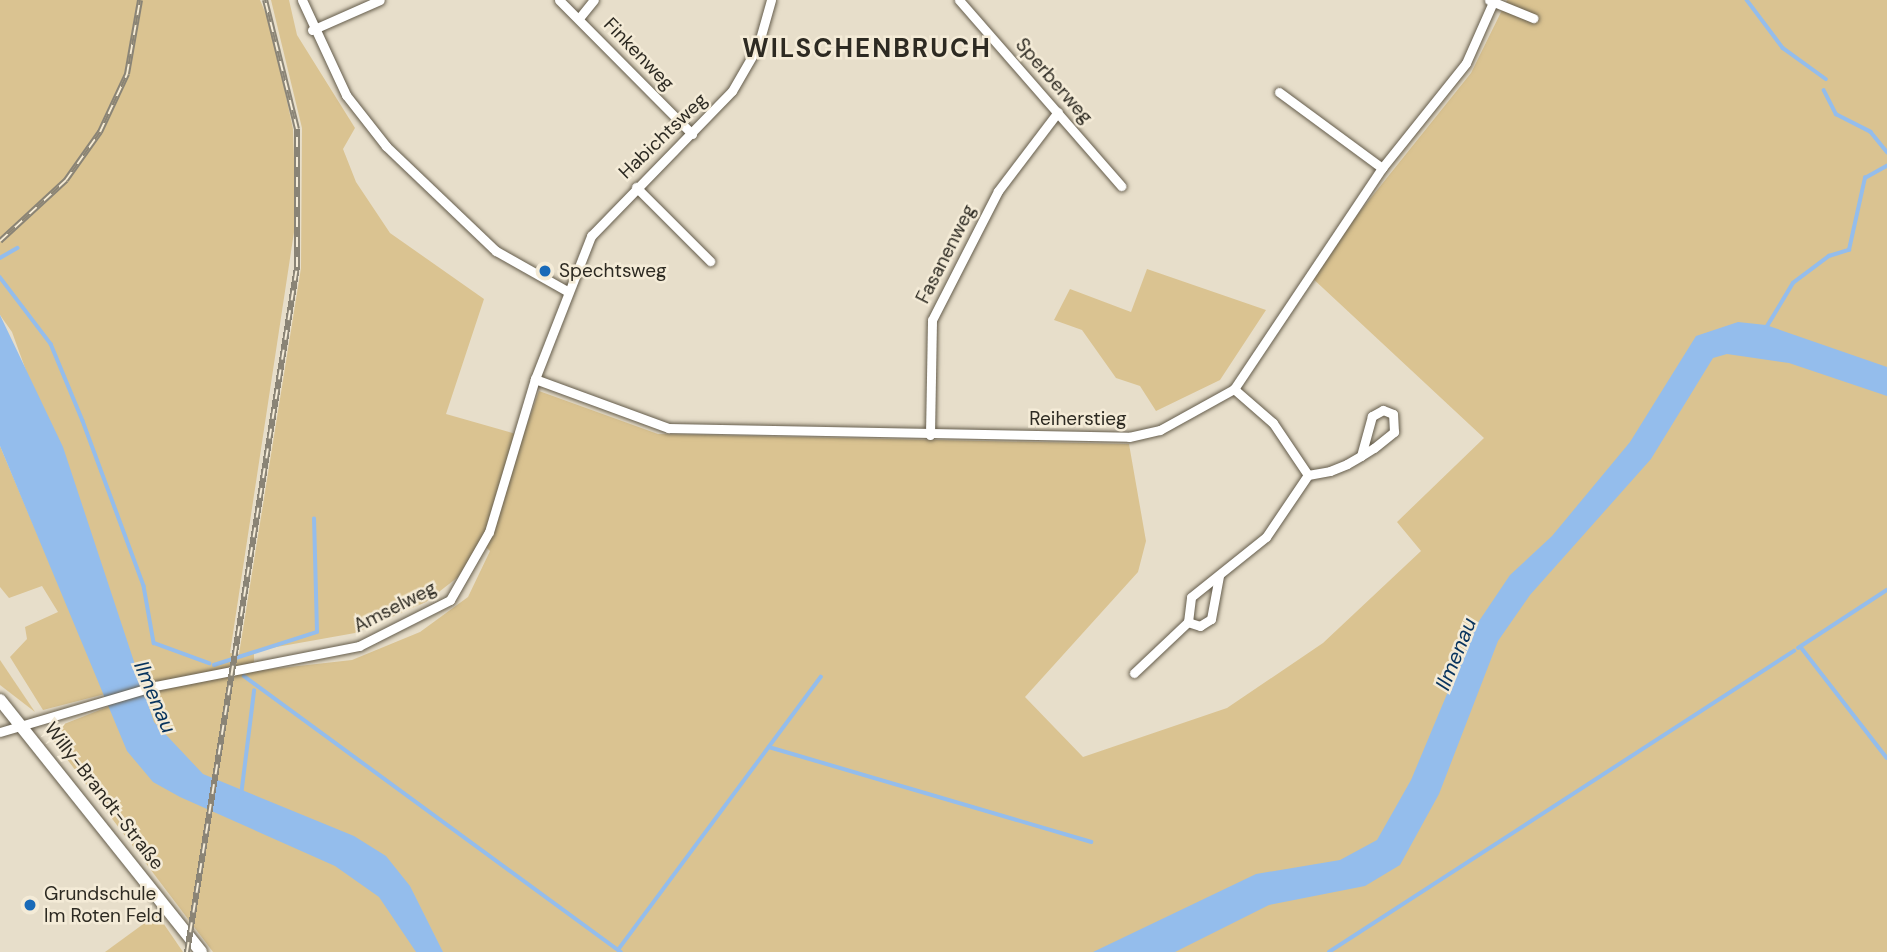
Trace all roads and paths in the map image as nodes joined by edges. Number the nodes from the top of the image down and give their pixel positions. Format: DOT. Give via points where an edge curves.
graph roads {
  1 [pos="302,0"];
  2 [pos="380,0"];
  3 [pos="559,0"];
  4 [pos="594,0"];
  5 [pos="771,0"];
  6 [pos="959,0"];
  7 [pos="1490,1"];
  8 [pos="580,17"];
  9 [pos="1533,18"];
  10 [pos="312,30"];
  11 [pos="1279,92"];
  12 [pos="1058,112"];
  13 [pos="692,134"];
  14 [pos="1382,168"];
  15 [pos="635,187"];
  16 [pos="1121,187"];
  17 [pos="710,261"];
  18 [pos="567,291"];
  19 [pos="536,379"];
  20 [pos="1234,390"];
  21 [pos="930,435"];
  22 [pos="1361,456"];
  23 [pos="1308,475"];
  24 [pos="1219,576"];
  25 [pos="1188,622"];
  26 [pos="1134,673"];
  27 [pos="0,700"];
  28 [pos="21,723"];
  29 [pos="0,732"];
  30 [pos="201,952"];
  1 -- 10 [label="street"];
  2 -- 10 [label="street"];
  3 -- 8 [label="street, Finkenweg"];
  4 -- 8 [label="street"];
  5 -- 13 [label="street, Habichtsweg" via="747,68"];
  6 -- 12 [label="street, Sperberweg"];
  7 -- 9 [label="street"];
  7 -- 14 [label="street, Reiherstieg" via="1466,63"];
  8 -- 13 [label="street, Finkenweg"];
  10 -- 18 [label="street" via="346,96 386,146 496,251"];
  11 -- 14 [label="street"];
  12 -- 16 [label="street, Sperberweg"];
  12 -- 21 [label="street, Fasanenweg" via="998,191 932,320"];
  13 -- 15 [label="street, Habichtsweg"];
  14 -- 20 [label="street, Reiherstieg"];
  15 -- 17 [label="street"];
  15 -- 18 [label="street, Habichtsweg" via="590,236"];
  18 -- 19 [label="street, Amselweg"];
  19 -- 21 [label="street, Reiherstieg" via="654,426"];
  19 -- 28 [label="street, Amselweg" via="489,532 450,600 339,652 155,686"];
  20 -- 21 [label="street, Reiherstieg" via="1217,404 1142,436"];
  20 -- 23 [label="street" via="1273,423"];
  22 -- 22 [label="street" via="1394,432 1393,414 1383,410 1372,416"];
  22 -- 23 [label="street"];
  23 -- 24 [label="street" via="1266,537"];
  24 -- 25 [label="street" via="1191,597"];
  24 -- 25 [label="street" via="1212,619 1200,626"];
  25 -- 26 [label="street"];
  27 -- 28 [label="main road, Willy-Brandt-Straße"];
  28 -- 29 [label="street"];
  28 -- 30 [label="main road, Willy-Brandt-Straße"];
}
